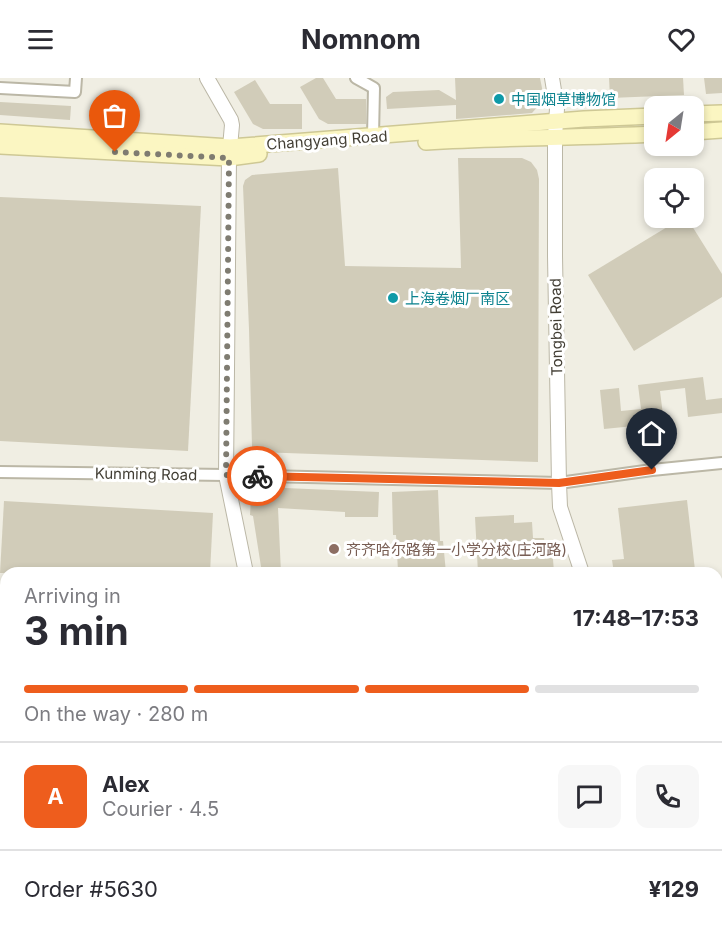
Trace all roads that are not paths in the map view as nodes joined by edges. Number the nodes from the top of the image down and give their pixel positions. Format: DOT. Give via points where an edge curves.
graph roads {
  1 [pos="75,78"];
  2 [pos="207,78"];
  3 [pos="356,78"];
  4 [pos="552,78"];
  5 [pos="0,88"];
  6 [pos="722,112"];
  7 [pos="704,113"];
  8 [pos="644,117"];
  9 [pos="555,129"];
  10 [pos="722,130"];
  11 [pos="704,131"];
  12 [pos="0,132"];
  13 [pos="644,134"];
  14 [pos="374,136"];
  15 [pos="0,146"];
  16 [pos="230,153"];
  17 [pos="722,463"];
  18 [pos="0,472"];
  19 [pos="226,475"];
  20 [pos="559,483"];
  21 [pos="245,567"];
  22 [pos="580,567"];
  1 -- 5 [label="street" via="75,92"];
  2 -- 16 [label="street" via="231,120"];
  3 -- 14 [label="street" via="374,88"];
  4 -- 9 [label="street, Tongbei Road" via="557,109"];
  6 -- 7 [label="main road"];
  8 -- 9 [label="main road, Changyang Road"];
  9 -- 13 [label="main road, Changyang Road" via="590,137"];
  9 -- 14 [label="main road, Changyang Road"];
  9 -- 16 [label="main road, Changyang Road" via="437,141"];
  9 -- 20 [label="street, Tongbei Road"];
  10 -- 11 [label="main road"];
  12 -- 16 [label="main road, Changyang Road"];
  14 -- 16 [label="main road, Changyang Road"];
  15 -- 16 [label="main road, Changyang Road"];
  16 -- 19 [label="street"];
  17 -- 20 [label="street, Kunming Road"];
  18 -- 19 [label="street, Kunming Road"];
  19 -- 20 [label="street, Kunming Road"];
  19 -- 21 [label="street"];
  20 -- 22 [label="street, Tongbei Road" via="560,507"];
}
